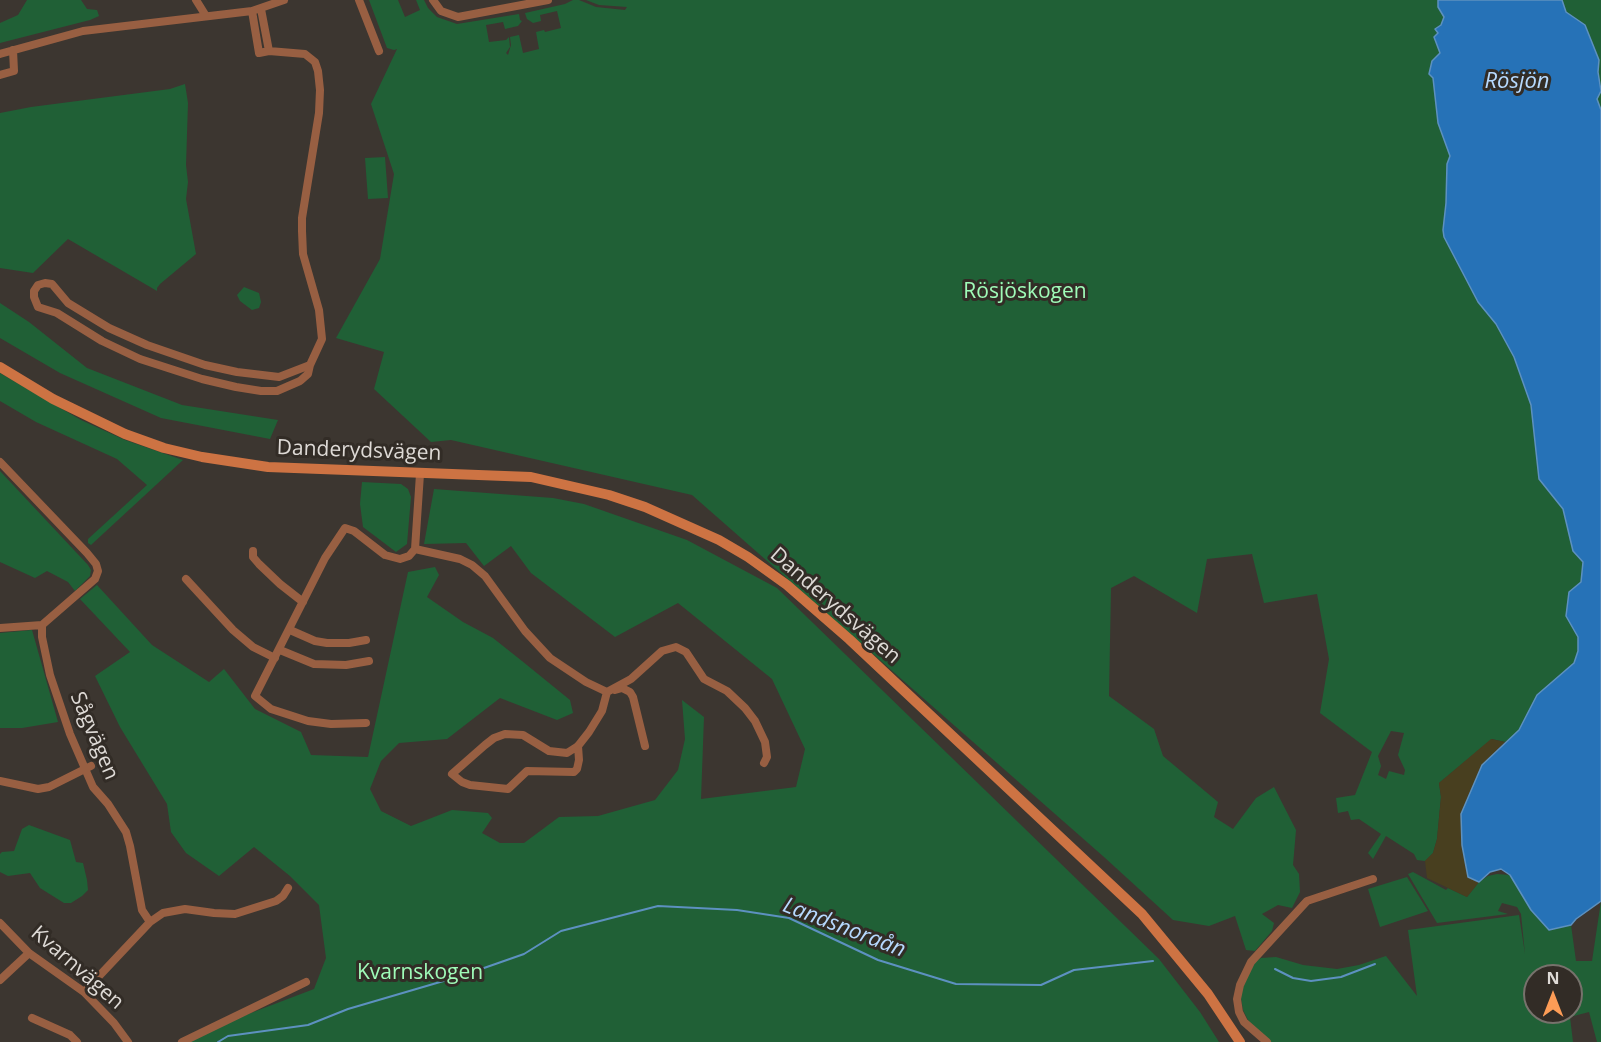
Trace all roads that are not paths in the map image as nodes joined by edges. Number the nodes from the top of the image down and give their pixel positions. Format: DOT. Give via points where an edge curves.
graph roads {
  1 [pos="196,0"];
  2 [pos="284,0"];
  3 [pos="359,0"];
  4 [pos="432,0"];
  5 [pos="548,0"];
  6 [pos="261,9"];
  7 [pos="252,11"];
  8 [pos="206,16"];
  9 [pos="13,50"];
  10 [pos="269,51"];
  11 [pos="378,51"];
  12 [pos="0,54"];
  13 [pos="0,75"];
  14 [pos="309,365"];
  15 [pos="0,368"];
  16 [pos="0,462"];
  17 [pos="420,474"];
  18 [pos="415,549"];
  19 [pos="253,551"];
  20 [pos="186,579"];
  21 [pos="303,602"];
  22 [pos="42,625"];
  23 [pos="0,628"];
  24 [pos="290,630"];
  25 [pos="366,640"];
  26 [pos="280,650"];
  27 [pos="275,658"];
  28 [pos="369,661"];
  29 [pos="607,692"];
  30 [pos="366,723"];
  31 [pos="578,746"];
  32 [pos="645,746"];
  33 [pos="764,763"];
  34 [pos="88,768"];
  35 [pos="0,781"];
  36 [pos="1373,879"];
  37 [pos="288,888"];
  38 [pos="150,922"];
  39 [pos="0,923"];
  40 [pos="30,953"];
  41 [pos="0,980"];
  42 [pos="306,982"];
  43 [pos="84,992"];
  44 [pos="32,1018"];
  45 [pos="77,1042"];
  46 [pos="128,1042"];
  47 [pos="182,1042"];
  48 [pos="1240,1042"];
  49 [pos="1267,1042"];
  1 -- 8 [label="street"];
  2 -- 6 [label="street"];
  3 -- 11 [label="street"];
  4 -- 5 [label="street" via="441,11 458,17"];
  6 -- 7 [label="street"];
  6 -- 10 [label="street"];
  7 -- 8 [label="street"];
  7 -- 10 [label="street" via="259,52"];
  8 -- 9 [label="street" via="83,31"];
  9 -- 12 [label="street"];
  9 -- 13 [label="street" via="14,71"];
  10 -- 14 [label="street" via="305,54 315,62 318,71 319,113 302,218 303,254 322,339"];
  14 -- 14 [label="street" via="279,376 245,374 205,365 109,328 68,303 52,285 38,285 33,294 38,307 57,313 102,341 140,359 202,379 277,391 300,381 308,374"];
  15 -- 17 [label="main road, Danderydsvägen" via="89,418 183,453 268,467"];
  16 -- 22 [label="street" via="87,552 98,571 95,579"];
  17 -- 18 [label="street"];
  17 -- 48 [label="main road, Danderydsvägen" via="531,477 573,486 645,507 748,557 849,639 1142,914 1208,994"];
  18 -- 21 [label="street" via="399,559 385,555 345,528"];
  18 -- 29 [label="street" via="472,565 550,658"];
  19 -- 21 [label="street" via="259,564"];
  20 -- 27 [label="street" via="233,630 253,647"];
  21 -- 24 [label="street"];
  22 -- 23 [label="street"];
  22 -- 34 [label="street, Sågvägen" via="50,675"];
  24 -- 25 [label="street" via="327,643"];
  24 -- 26 [label="street"];
  26 -- 27 [label="street"];
  26 -- 28 [label="street" via="314,664"];
  27 -- 30 [label="street" via="255,696 271,708 308,721"];
  29 -- 31 [label="street" via="602,711"];
  29 -- 32 [label="street" via="622,688 630,692"];
  29 -- 33 [label="street" via="631,679 662,651 676,647 686,652 704,680 727,691 755,721 765,742"];
  31 -- 31 [label="street" via="567,753 557,753 523,735 505,734 484,745 452,774 462,783 508,789 527,771 574,772 579,760"];
  34 -- 35 [label="street" via="38,789"];
  34 -- 38 [label="street, Sågvägen" via="93,787 126,832 142,910"];
  36 -- 49 [label="street" via="1307,901 1251,962 1240,985 1239,1012 1244,1022"];
  37 -- 38 [label="street" via="276,901 235,914 177,910"];
  38 -- 43 [label="street"];
  39 -- 40 [label="street, Kvarnvägen"];
  40 -- 41 [label="street"];
  40 -- 43 [label="street, Kvarnvägen"];
  42 -- 47 [label="street"];
  43 -- 46 [label="street, Kvarnvägen"];
  44 -- 45 [label="street"];
}
